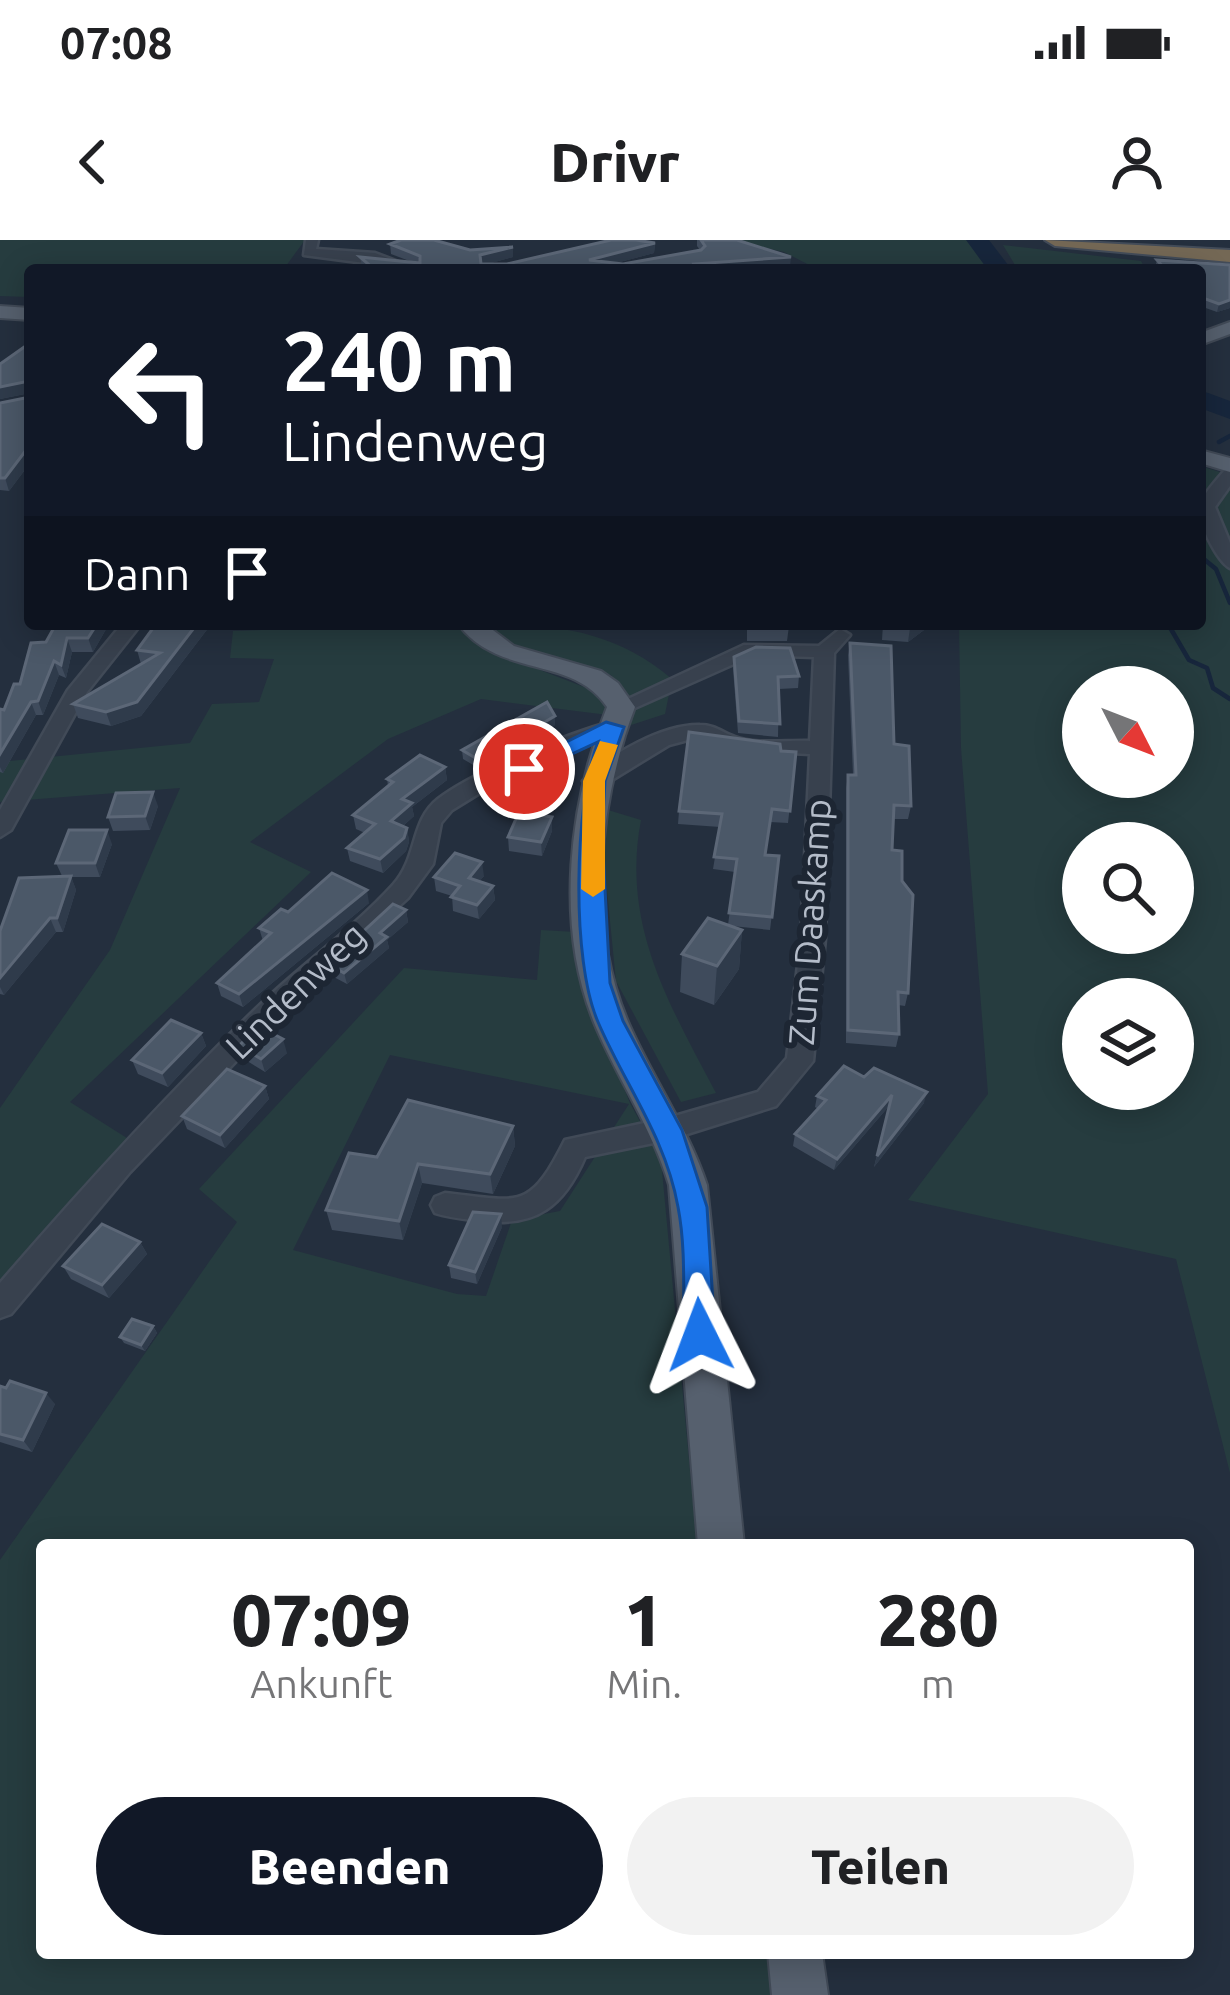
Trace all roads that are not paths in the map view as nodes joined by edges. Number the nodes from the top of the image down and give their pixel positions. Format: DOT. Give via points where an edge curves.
graph roads {
  1 [pos="1055,240"];
  2 [pos="1170,240"];
  3 [pos="1230,245"];
  4 [pos="316,246"];
  5 [pos="1230,256"];
  6 [pos="1189,263"];
  7 [pos="395,264"];
  8 [pos="1197,264"];
  9 [pos="1230,470"];
  10 [pos="1230,562"];
  11 [pos="127,630"];
  12 [pos="476,630"];
  13 [pos="832,644"];
  14 [pos="617,717"];
  15 [pos="820,748"];
  16 [pos="594,781"];
  17 [pos="0,830"];
  18 [pos="668,1130"];
  19 [pos="445,1204"];
  20 [pos="0,1305"];
  21 [pos="720,1539"];
  22 [pos="796,1959"];
  23 [pos="800,1995"];
  1 -- 5 [label="highway"];
  2 -- 3 [label="highway"];
  4 -- 7 [label="street"];
  6 -- 8 [label="street"];
  9 -- 10 [label="street" via="1206,507"];
  11 -- 17 [label="street" via="78,690"];
  12 -- 14 [label="main road" via="492,647 598,679 615,693"];
  13 -- 14 [label="street, Lindenweg" via="751,649"];
  13 -- 15 [label="street, Zum Daaskamp"];
  14 -- 16 [label="main road"];
  14 -- 20 [label="street, Lindenweg" via="443,805 430,822 422,864 400,892 120,1164"];
  15 -- 16 [label="street" via="731,744 722,734 687,730"];
  15 -- 18 [label="street, Zum Daaskamp" via="800,1061 767,1099"];
  16 -- 18 [label="main road" via="598,983"];
  18 -- 19 [label="street, Zum Daaskamp" via="575,1148 548,1201 511,1212"];
  18 -- 21 [label="main road" via="693,1207 706,1463"];
  22 -- 23 [label="main road"];
}
